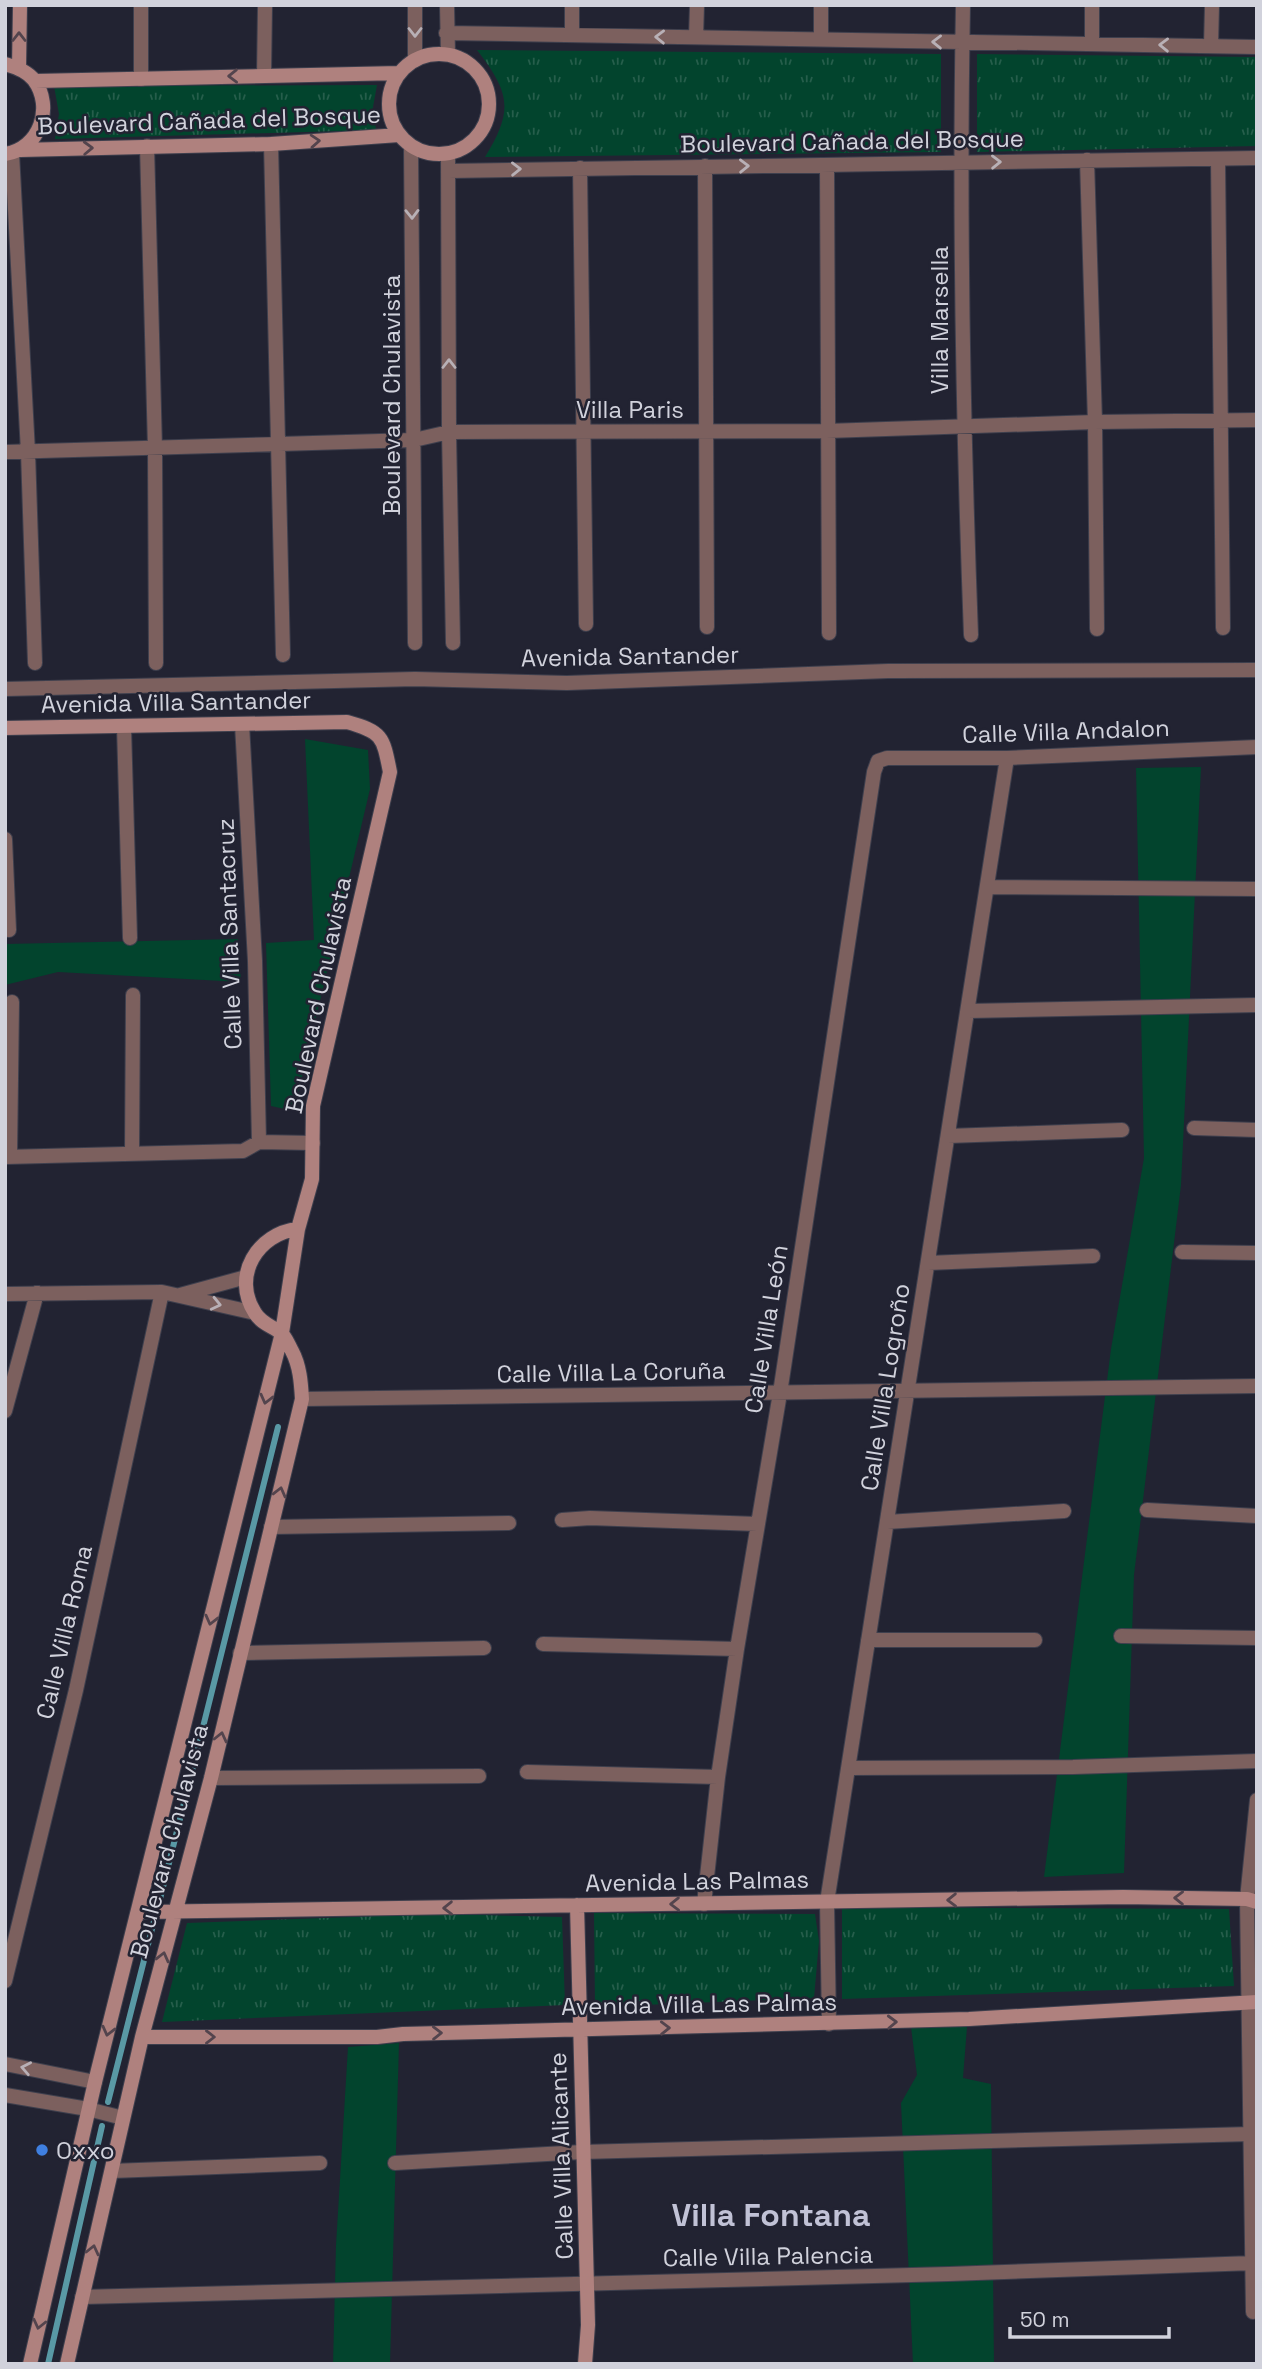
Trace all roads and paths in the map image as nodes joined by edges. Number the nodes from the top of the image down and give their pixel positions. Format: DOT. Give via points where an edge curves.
graph roads {
  1 [pos="20,5"];
  2 [pos="141,5"];
  3 [pos="265,5"];
  4 [pos="415,5"];
  5 [pos="447,5"];
  6 [pos="572,5"];
  7 [pos="697,5"];
  8 [pos="821,5"];
  9 [pos="964,5"];
  10 [pos="1092,5"];
  11 [pos="1212,5"];
  12 [pos="446,33"];
  13 [pos="572,36"];
  14 [pos="696,37"];
  15 [pos="821,39"];
  16 [pos="963,42"];
  17 [pos="1092,44"];
  18 [pos="1211,46"];
  19 [pos="1257,47"];
  20 [pos="448,54"];
  21 [pos="415,60"];
  22 [pos="12,66"];
  23 [pos="400,73"];
  24 [pos="264,76"];
  25 [pos="141,79"];
  26 [pos="35,81"];
  27 [pos="399,135"];
  28 [pos="271,144"];
  29 [pos="147,146"];
  30 [pos="411,146"];
  31 [pos="12,153"];
  32 [pos="448,154"];
  33 [pos="1257,158"];
  34 [pos="1218,159"];
  35 [pos="1087,160"];
  36 [pos="961,163"];
  37 [pos="827,165"];
  38 [pos="705,166"];
  39 [pos="580,168"];
  40 [pos="448,171"];
  41 [pos="1220,420"];
  42 [pos="1257,420"];
  43 [pos="1095,422"];
  44 [pos="963,427"];
  45 [pos="706,431"];
  46 [pos="827,431"];
  47 [pos="449,432"];
  48 [pos="584,432"];
  49 [pos="414,440"];
  50 [pos="278,446"];
  51 [pos="155,448"];
  52 [pos="5,452"];
  53 [pos="28,452"];
  54 [pos="586,624"];
  55 [pos="707,627"];
  56 [pos="1223,628"];
  57 [pos="1097,629"];
  58 [pos="829,633"];
  59 [pos="971,635"];
  60 [pos="415,643"];
  61 [pos="453,643"];
  62 [pos="282,655"];
  63 [pos="35,663"];
  64 [pos="156,663"];
  65 [pos="1257,670"];
  66 [pos="5,689"];
  67 [pos="242,724"];
  68 [pos="124,727"];
  69 [pos="5,728"];
  70 [pos="1257,747"];
  71 [pos="1007,758"];
  72 [pos="878,761"];
  73 [pos="390,772"];
  74 [pos="5,838"];
  75 [pos="987,887"];
  76 [pos="1257,889"];
  77 [pos="9,930"];
  78 [pos="130,938"];
  79 [pos="133,995"];
  80 [pos="12,1002"];
  81 [pos="1257,1005"];
  82 [pos="968,1011"];
  83 [pos="1194,1128"];
  84 [pos="1122,1130"];
  85 [pos="1257,1130"];
  86 [pos="948,1136"];
  87 [pos="259,1142"];
  88 [pos="313,1143"];
  89 [pos="132,1154"];
  90 [pos="8,1157"];
  91 [pos="298,1228"];
  92 [pos="1182,1252"];
  93 [pos="1257,1253"];
  94 [pos="1093,1256"];
  95 [pos="928,1263"];
  96 [pos="246,1278"];
  97 [pos="162,1292"];
  98 [pos="37,1293"];
  99 [pos="5,1294"];
  100 [pos="178,1295"];
  101 [pos="255,1313"];
  102 [pos="282,1333"];
  103 [pos="1257,1386"];
  104 [pos="907,1391"];
  105 [pos="780,1393"];
  106 [pos="302,1399"];
  107 [pos="5,1411"];
  108 [pos="1147,1510"];
  109 [pos="1064,1511"];
  110 [pos="1257,1516"];
  111 [pos="562,1520"];
  112 [pos="887,1522"];
  113 [pos="509,1523"];
  114 [pos="757,1524"];
  115 [pos="271,1527"];
  116 [pos="1121,1636"];
  117 [pos="1257,1638"];
  118 [pos="868,1640"];
  119 [pos="1035,1640"];
  120 [pos="543,1644"];
  121 [pos="484,1648"];
  122 [pos="737,1649"];
  123 [pos="240,1653"];
  124 [pos="1257,1762"];
  125 [pos="848,1768"];
  126 [pos="527,1772"];
  127 [pos="479,1776"];
  128 [pos="718,1777"];
  129 [pos="211,1778"];
  130 [pos="1257,1800"];
  131 [pos="1252,1901"];
  132 [pos="827,1902"];
  133 [pos="704,1904"];
  134 [pos="577,1905"];
  135 [pos="175,1911"];
  136 [pos="138,1912"];
  137 [pos="5,1981"];
  138 [pos="1253,2002"];
  139 [pos="829,2024"];
  140 [pos="580,2030"];
  141 [pos="142,2037"];
  142 [pos="5,2064"];
  143 [pos="95,2082"];
  144 [pos="5,2095"];
  145 [pos="88,2109"];
  146 [pos="123,2118"];
  147 [pos="1251,2134"];
  148 [pos="582,2152"];
  149 [pos="320,2162"];
  150 [pos="395,2163"];
  151 [pos="112,2171"];
  152 [pos="1253,2263"];
  153 [pos="588,2283"];
  154 [pos="82,2297"];
  155 [pos="1252,2312"];
  156 [pos="30,2364"];
  157 [pos="67,2364"];
  158 [pos="586,2364"];
  22 -- 1 [label="street, Boulevard Cañada del Bosque, one-way"];
  2 -- 25 [label="street"];
  3 -- 24 [label="street"];
  4 -- 21 [label="street, one-way"];
  5 -- 12 [label="street"];
  6 -- 13 [label="street"];
  7 -- 14 [label="street"];
  8 -- 15 [label="street"];
  9 -- 16 [label="street, Villa Marsella"];
  10 -- 17 [label="street"];
  11 -- 18 [label="street"];
  12 -- 13 [label="street"];
  12 -- 20 [label="street"];
  14 -- 13 [label="street, one-way"];
  14 -- 15 [label="street"];
  16 -- 15 [label="street, one-way"];
  16 -- 17 [label="street"];
  16 -- 36 [label="street, Villa Marsella"];
  18 -- 17 [label="street, one-way"];
  18 -- 19 [label="street"];
  20 -- 21 [label="street"];
  20 -- 32 [label="street" via="478,71 489,104 478,136 465,148"];
  21 -- 23 [label="street"];
  22 -- 26 [label="street, Boulevard Cañada del Bosque"];
  23 -- 24 [label="street, Boulevard Cañada del Bosque"];
  23 -- 27 [label="street" via="389,104"];
  24 -- 25 [label="street, Boulevard Cañada del Bosque, one-way"];
  25 -- 26 [label="street, Boulevard Cañada del Bosque"];
  26 -- 31 [label="street, Boulevard Cañada del Bosque" via="44,111 40,127 32,140"];
  28 -- 27 [label="street, Boulevard Cañada del Bosque, one-way"];
  27 -- 30 [label="street"];
  28 -- 29 [label="street, Boulevard Cañada del Bosque"];
  28 -- 50 [label="street"];
  31 -- 29 [label="street, Boulevard Cañada del Bosque, one-way"];
  29 -- 51 [label="street"];
  30 -- 32 [label="street" via="435,155"];
  30 -- 49 [label="street, Boulevard Chulavista, one-way"];
  31 -- 53 [label="street"];
  32 -- 40 [label="street"];
  33 -- 34 [label="street, Boulevard Cañada del Bosque"];
  34 -- 35 [label="street, Boulevard Cañada del Bosque"];
  34 -- 41 [label="street"];
  36 -- 35 [label="street, Boulevard Cañada del Bosque, one-way"];
  35 -- 43 [label="street"];
  36 -- 37 [label="street, Boulevard Cañada del Bosque"];
  36 -- 44 [label="street, Villa Marsella"];
  38 -- 37 [label="street, Boulevard Cañada del Bosque, one-way"];
  37 -- 46 [label="street"];
  38 -- 39 [label="street, Boulevard Cañada del Bosque"];
  38 -- 45 [label="street"];
  40 -- 39 [label="street, Boulevard Cañada del Bosque, one-way"];
  39 -- 48 [label="street"];
  47 -- 40 [label="street, one-way"];
  41 -- 42 [label="street, Villa Paris"];
  41 -- 43 [label="street, Villa Paris"];
  41 -- 56 [label="street"];
  43 -- 44 [label="street, Villa Paris"];
  43 -- 57 [label="street"];
  44 -- 46 [label="street, Villa Paris"];
  44 -- 59 [label="street, Villa Marsella"];
  45 -- 46 [label="street, Villa Paris"];
  45 -- 48 [label="street, Villa Paris"];
  45 -- 55 [label="street"];
  46 -- 58 [label="street"];
  47 -- 48 [label="street, Villa Paris"];
  47 -- 49 [label="street, Villa Paris"];
  47 -- 61 [label="street"];
  48 -- 54 [label="street"];
  49 -- 50 [label="street, Villa Paris"];
  49 -- 60 [label="street, Boulevard Chulavista"];
  50 -- 51 [label="street, Villa Paris"];
  50 -- 62 [label="street"];
  51 -- 53 [label="street, Villa Paris"];
  51 -- 64 [label="street"];
  52 -- 53 [label="street, Villa Paris"];
  53 -- 63 [label="street"];
  65 -- 66 [label="street, Avenida Santander" via="888,671 567,683 415,679"];
  67 -- 68 [label="street, Avenida Villa Santander"];
  67 -- 73 [label="street, Avenida Villa Santander" via="347,722 370,728 384,743"];
  67 -- 87 [label="street, Calle Villa Santacruz"];
  68 -- 69 [label="street, Avenida Villa Santander"];
  68 -- 78 [label="street"];
  70 -- 71 [label="street, Calle Villa Andalon"];
  71 -- 72 [label="street, Calle Villa Andalon"];
  71 -- 75 [label="street, Calle Villa Logroño"];
  72 -- 105 [label="street, Calle Villa León"];
  73 -- 88 [label="street, Boulevard Chulavista" via="313,1106"];
  74 -- 77 [label="street"];
  75 -- 76 [label="street"];
  75 -- 82 [label="street, Calle Villa Logroño"];
  79 -- 89 [label="street"];
  80 -- 90 [label="street"];
  81 -- 82 [label="street"];
  82 -- 86 [label="street, Calle Villa Logroño"];
  83 -- 85 [label="street"];
  84 -- 86 [label="street"];
  86 -- 95 [label="street, Calle Villa Logroño"];
  87 -- 88 [label="street"];
  87 -- 89 [label="street" via="243,1151"];
  88 -- 91 [label="street, Boulevard Chulavista" via="312,1178"];
  89 -- 90 [label="street"];
  91 -- 96 [label="street" via="283,1230 267,1240 253,1256"];
  91 -- 102 [label="street, Boulevard Chulavista"];
  92 -- 93 [label="street"];
  94 -- 95 [label="street"];
  95 -- 104 [label="street, Calle Villa Logroño"];
  96 -- 100 [label="street"];
  96 -- 101 [label="street"];
  97 -- 98 [label="street"];
  97 -- 100 [label="street"];
  97 -- 137 [label="street, Calle Villa Roma" via="76,1690"];
  98 -- 99 [label="street"];
  98 -- 107 [label="street"];
  100 -- 101 [label="street, one-way"];
  101 -- 102 [label="street, Boulevard Chulavista"];
  102 -- 106 [label="street, Boulevard Chulavista" via="295,1355"];
  102 -- 136 [label="street, Boulevard Chulavista, one-way"];
  103 -- 104 [label="street, Calle Villa La Coruña"];
  104 -- 105 [label="street, Calle Villa La Coruña"];
  104 -- 112 [label="street, Calle Villa Logroño"];
  105 -- 106 [label="street, Calle Villa La Coruña"];
  105 -- 114 [label="street, Calle Villa León"];
  115 -- 106 [label="street, Boulevard Chulavista, one-way"];
  108 -- 110 [label="street"];
  109 -- 112 [label="street"];
  111 -- 114 [label="street"];
  112 -- 118 [label="street, Calle Villa Logroño"];
  113 -- 115 [label="street"];
  114 -- 122 [label="street, Calle Villa León"];
  115 -- 123 [label="street, Boulevard Chulavista"];
  116 -- 117 [label="street"];
  118 -- 119 [label="street"];
  118 -- 125 [label="street, Calle Villa Logroño"];
  120 -- 122 [label="street"];
  121 -- 123 [label="street"];
  122 -- 128 [label="street, Calle Villa León"];
  129 -- 123 [label="street, Boulevard Chulavista, one-way"];
  124 -- 125 [label="street"];
  125 -- 132 [label="street, Calle Villa Logroño"];
  126 -- 128 [label="street"];
  127 -- 129 [label="street"];
  128 -- 133 [label="street, Calle Villa León"];
  129 -- 135 [label="street, Boulevard Chulavista"];
  130 -- 131 [label="street"];
  131 -- 132 [label="street, Avenida Las Palmas, one-way" via="1123,1897"];
  131 -- 138 [label="street"];
  132 -- 133 [label="street, Avenida Las Palmas"];
  132 -- 139 [label="street, Calle Villa Logroño"];
  133 -- 134 [label="street, Avenida Las Palmas, one-way"];
  134 -- 135 [label="street, Avenida Las Palmas, one-way"];
  134 -- 140 [label="street, Calle Villa Alicante"];
  135 -- 136 [label="street, Avenida Las Palmas"];
  141 -- 135 [label="street, Boulevard Chulavista, one-way"];
  136 -- 143 [label="street, Boulevard Chulavista, one-way"];
  139 -- 138 [label="street, Avenida Villa Las Palmas, one-way"];
  138 -- 147 [label="street"];
  140 -- 139 [label="street, Avenida Villa Las Palmas, one-way"];
  141 -- 140 [label="street, Avenida Villa Las Palmas, one-way" via="377,2037"];
  140 -- 148 [label="street, Calle Villa Alicante"];
  141 -- 146 [label="street, Boulevard Chulavista"];
  143 -- 142 [label="street, one-way"];
  143 -- 145 [label="street, Boulevard Chulavista"];
  144 -- 145 [label="street"];
  145 -- 146 [label="street"];
  145 -- 156 [label="street, Boulevard Chulavista, one-way"];
  146 -- 151 [label="street, Boulevard Chulavista"];
  147 -- 148 [label="street"];
  147 -- 152 [label="street"];
  148 -- 150 [label="street"];
  148 -- 153 [label="street, Calle Villa Alicante"];
  149 -- 151 [label="street"];
  154 -- 151 [label="street, Boulevard Chulavista, one-way"];
  152 -- 153 [label="street, Calle Villa Palencia"];
  152 -- 155 [label="street"];
  153 -- 154 [label="street, Calle Villa Palencia"];
  153 -- 158 [label="street, Calle Villa Alicante"];
  154 -- 157 [label="street, Boulevard Chulavista"];
}
